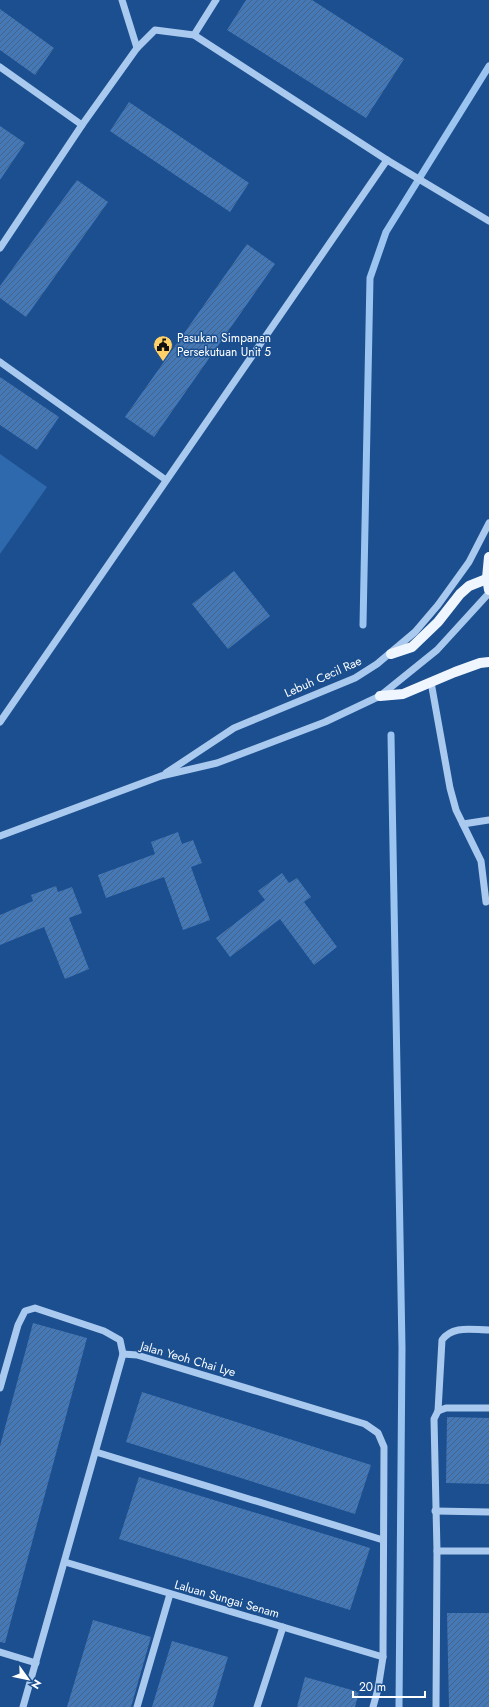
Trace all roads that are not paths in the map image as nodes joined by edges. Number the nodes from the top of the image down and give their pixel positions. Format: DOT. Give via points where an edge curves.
graph roads {
  1 [pos="122,0"];
  2 [pos="216,0"];
  3 [pos="194,35"];
  4 [pos="137,48"];
  5 [pos="0,67"];
  6 [pos="82,125"];
  7 [pos="387,160"];
  8 [pos="489,221"];
  9 [pos="0,248"];
  10 [pos="0,362"];
  11 [pos="166,480"];
  12 [pos="489,523"];
  13 [pos="489,557"];
  14 [pos="488,578"];
  15 [pos="489,592"];
  16 [pos="391,654"];
  17 [pos="489,662"];
  18 [pos="431,682"];
  19 [pos="380,696"];
  20 [pos="0,722"];
  21 [pos="161,776"];
  22 [pos="489,820"];
  23 [pos="463,824"];
  24 [pos="0,836"];
  25 [pos="486,902"];
  26 [pos="489,1330"];
  27 [pos="123,1354"];
  28 [pos="0,1388"];
  29 [pos="489,1408"];
  30 [pos="438,1411"];
  31 [pos="96,1452"];
  32 [pos="435,1511"];
  33 [pos="489,1512"];
  34 [pos="384,1540"];
  35 [pos="437,1551"];
  36 [pos="489,1551"];
  37 [pos="64,1562"];
  38 [pos="170,1594"];
  39 [pos="283,1627"];
  40 [pos="0,1652"];
  41 [pos="383,1657"];
  42 [pos="36,1663"];
  43 [pos="23,1707"];
  44 [pos="137,1707"];
  45 [pos="257,1707"];
  46 [pos="373,1707"];
  47 [pos="436,1707"];
  1 -- 4 [label="street"];
  2 -- 3 [label="street"];
  3 -- 4 [label="street" via="155,30"];
  3 -- 7 [label="street"];
  4 -- 6 [label="street"];
  5 -- 6 [label="street"];
  6 -- 9 [label="street"];
  7 -- 8 [label="street"];
  7 -- 11 [label="street"];
  10 -- 11 [label="street"];
  11 -- 20 [label="street"];
  12 -- 16 [label="street, Lebuh Cecil Rae" via="469,562 438,605 415,632"];
  13 -- 14 [label="main road"];
  14 -- 15 [label="main road"];
  14 -- 16 [label="main road" via="468,586 438,622 412,647"];
  15 -- 19 [label="street, Lebuh Cecil Rae" via="437,650"];
  16 -- 21 [label="street, Lebuh Cecil Rae" via="355,678 234,728"];
  17 -- 18 [label="main road"];
  18 -- 19 [label="main road" via="403,694"];
  18 -- 23 [label="street" via="450,788"];
  19 -- 21 [label="street, Lebuh Cecil Rae" via="324,722 217,763"];
  21 -- 24 [label="street, Lebuh Cecil Rae"];
  22 -- 23 [label="street"];
  23 -- 25 [label="street" via="481,861"];
  26 -- 30 [label="street" via="452,1331 442,1340"];
  27 -- 28 [label="street" via="120,1340 104,1331 35,1308 25,1311 18,1325"];
  27 -- 31 [label="street, Jalan Yeoh Chai Lye"];
  27 -- 34 [label="street, Jalan Yeoh Chai Lye" via="137,1355 373,1428 384,1447"];
  29 -- 30 [label="street" via="446,1408"];
  30 -- 32 [label="street" via="433,1430"];
  31 -- 34 [label="street"];
  31 -- 37 [label="street, Jalan Yeoh Chai Lye"];
  32 -- 33 [label="street"];
  32 -- 35 [label="street"];
  34 -- 41 [label="street, Jalan Yeoh Chai Lye"];
  35 -- 36 [label="street"];
  35 -- 47 [label="street"];
  37 -- 38 [label="street, Laluan Sungai Senam"];
  37 -- 42 [label="street, Jalan Yeoh Chai Lye"];
  38 -- 39 [label="street, Laluan Sungai Senam"];
  38 -- 44 [label="street"];
  39 -- 41 [label="street, Laluan Sungai Senam"];
  39 -- 45 [label="street"];
  40 -- 42 [label="street"];
  41 -- 46 [label="street, Jalan Yeoh Chai Lye"];
  42 -- 43 [label="street, Jalan Yeoh Chai Lye"];
}
